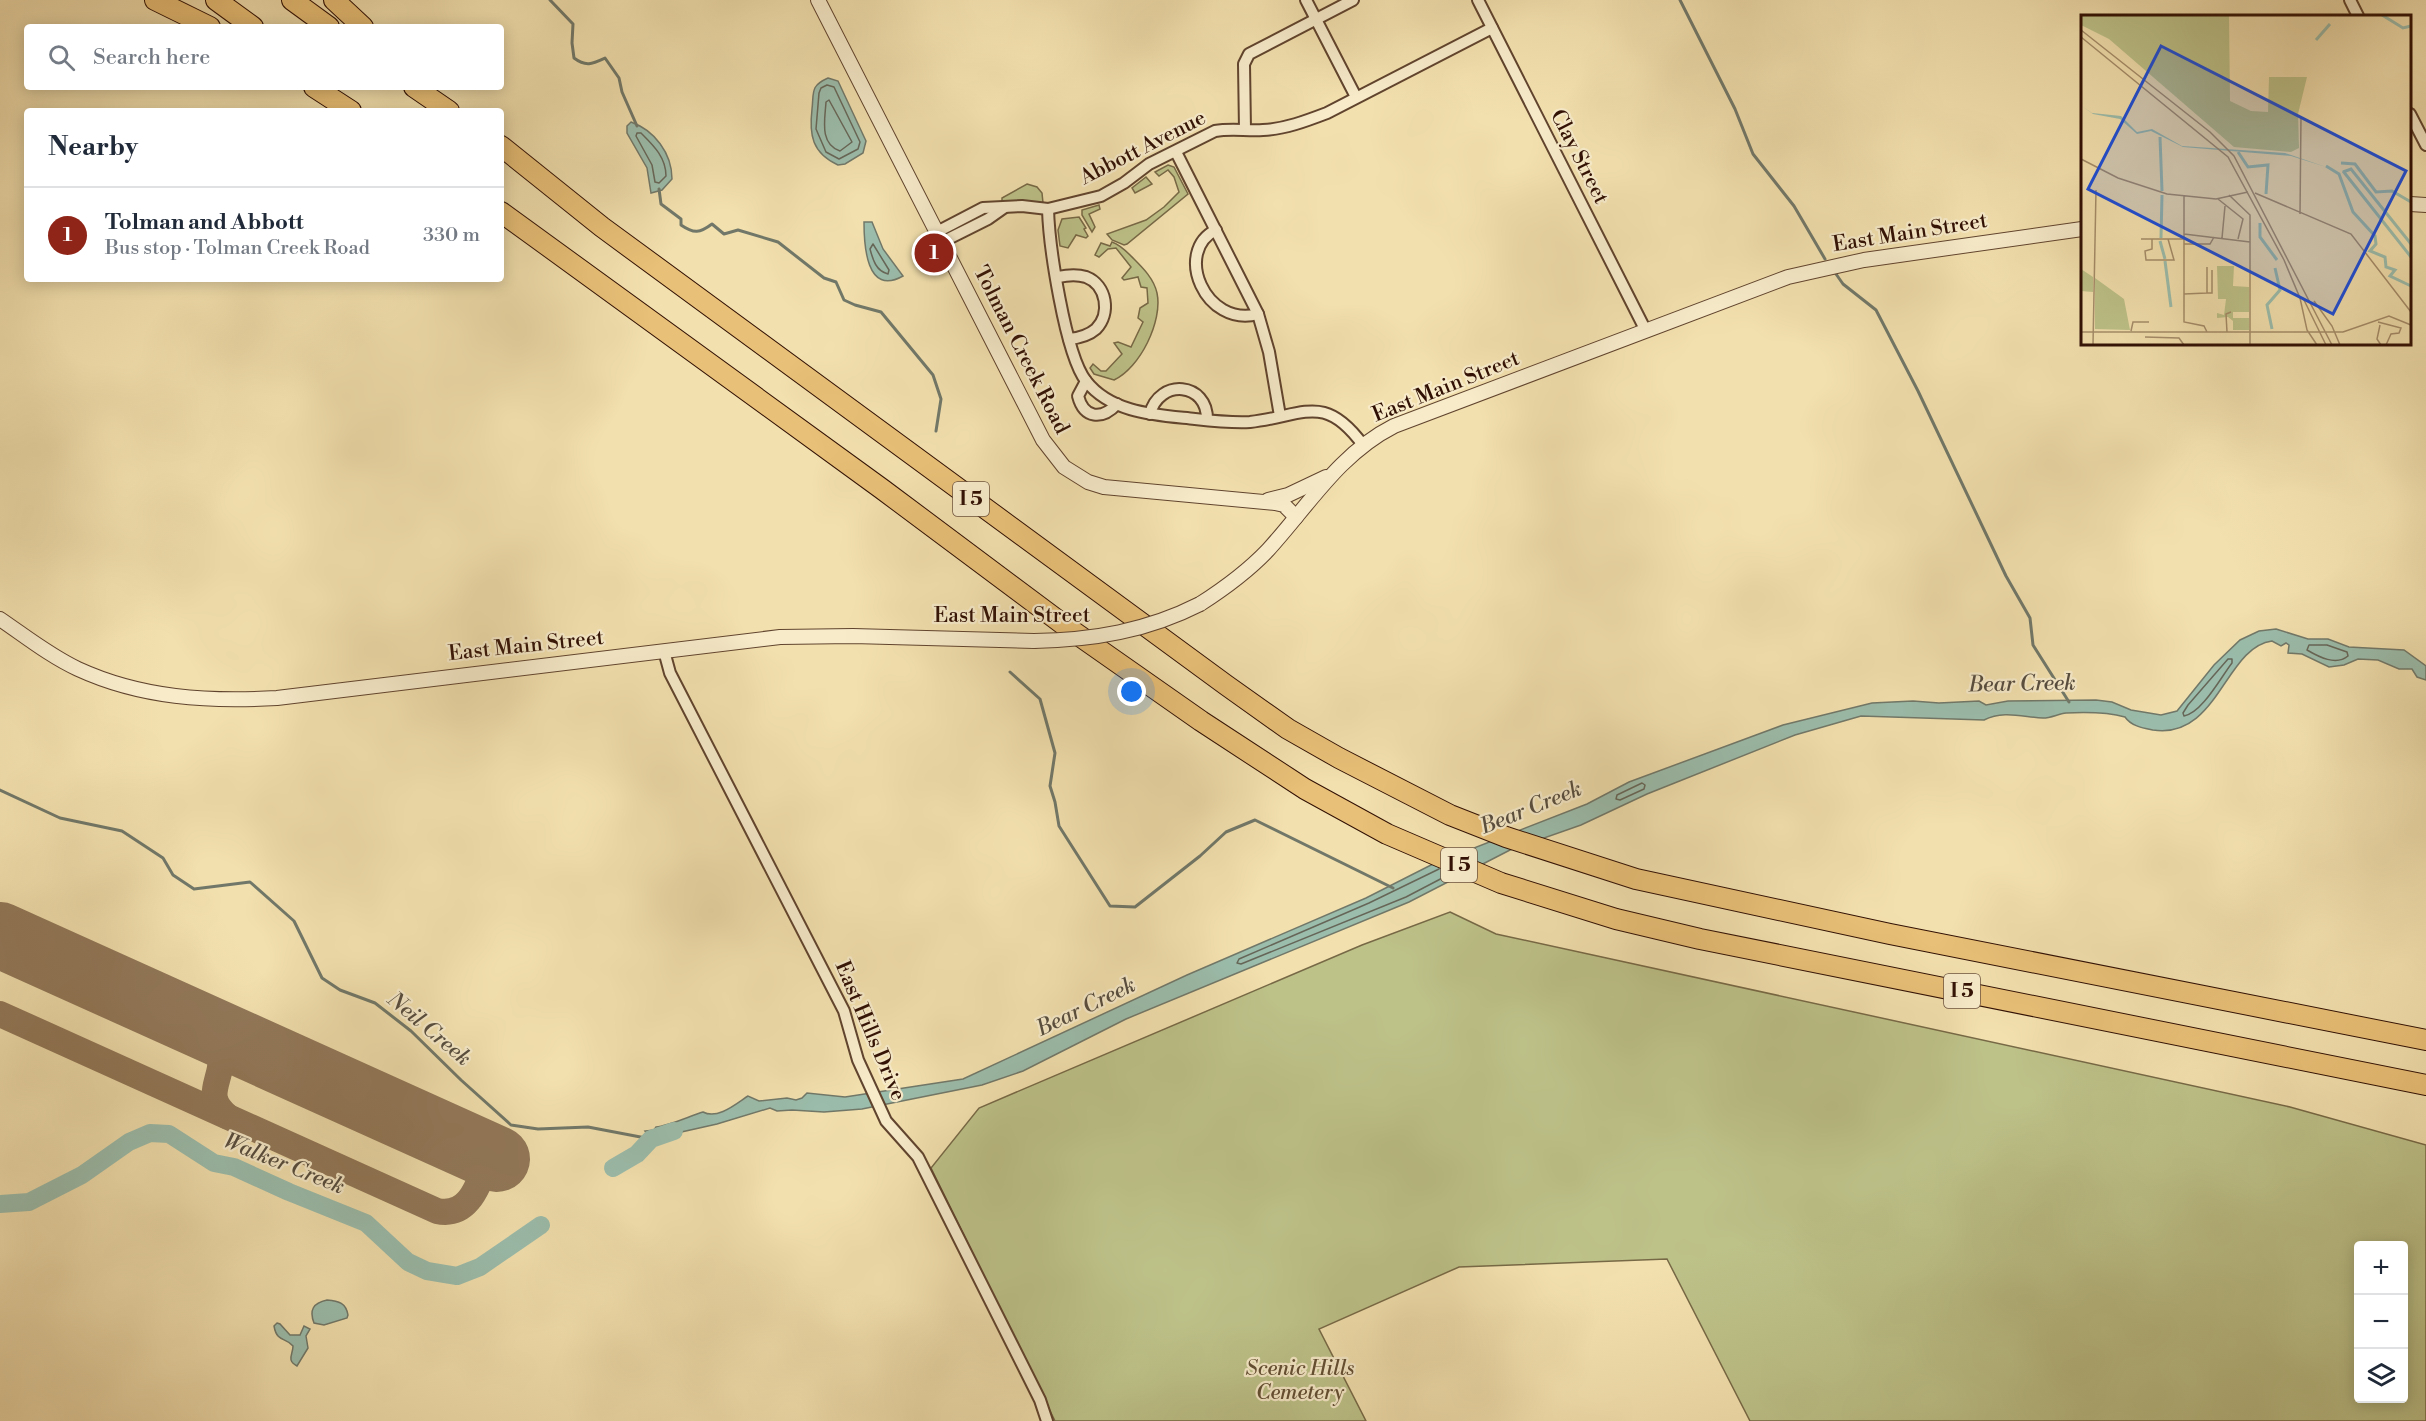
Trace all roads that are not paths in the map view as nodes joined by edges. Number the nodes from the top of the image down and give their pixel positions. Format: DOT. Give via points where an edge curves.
graph roads {
  1 [pos="155,0"];
  2 [pos="216,0"];
  3 [pos="292,0"];
  4 [pos="334,0"];
  5 [pos="818,0"];
  6 [pos="1306,0"];
  7 [pos="1353,0"];
  8 [pos="1478,0"];
  9 [pos="2350,0"];
  10 [pos="2358,15"];
  11 [pos="1316,19"];
  12 [pos="204,24"];
  13 [pos="249,24"];
  14 [pos="325,24"];
  15 [pos="360,24"];
  16 [pos="1492,28"];
  17 [pos="319,90"];
  18 [pos="337,90"];
  19 [pos="418,90"];
  20 [pos="436,90"];
  21 [pos="1356,98"];
  22 [pos="346,108"];
  23 [pos="361,108"];
  24 [pos="445,108"];
  25 [pos="456,108"];
  26 [pos="2411,118"];
  27 [pos="1245,130"];
  28 [pos="2426,145"];
  29 [pos="504,149"];
  30 [pos="1176,152"];
  31 [pos="2411,204"];
  32 [pos="2426,205"];
  33 [pos="1048,208"];
  34 [pos="504,214"];
  35 [pos="2081,229"];
  36 [pos="1216,230"];
  37 [pos="939,237"];
  38 [pos="1058,277"];
  39 [pos="1258,314"];
  40 [pos="1646,331"];
  41 [pos="1069,339"];
  42 [pos="1086,381"];
  43 [pos="1117,404"];
  44 [pos="1150,414"];
  45 [pos="1280,416"];
  46 [pos="1207,420"];
  47 [pos="1363,445"];
  48 [pos="1330,475"];
  49 [pos="1260,502"];
  50 [pos="1296,517"];
  51 [pos="0,619"];
  52 [pos="664,651"];
  53 [pos="2426,1040"];
  54 [pos="2426,1085"];
  55 [pos="1047,1421"];
  1 -- 12 [label="highway"];
  2 -- 13 [label="highway"];
  3 -- 14 [label="highway"];
  4 -- 15 [label="highway"];
  5 -- 37 [label="street, Tolman Creek Road"];
  6 -- 11 [label="street"];
  7 -- 11 [label="street"];
  8 -- 16 [label="street, Clay Street"];
  9 -- 10 [label="street"];
  11 -- 21 [label="street"];
  11 -- 27 [label="street" via="1249,54 1244,64"];
  16 -- 21 [label="street, Abbott Avenue"];
  16 -- 40 [label="street, Clay Street"];
  17 -- 22 [label="highway"];
  18 -- 23 [label="highway"];
  19 -- 24 [label="highway"];
  20 -- 25 [label="highway"];
  21 -- 27 [label="street, Abbott Avenue" via="1305,122"];
  26 -- 28 [label="street"];
  27 -- 30 [label="street, Abbott Avenue" via="1215,131"];
  29 -- 53 [label="highway, I 5" via="611,234 1288,729 1450,815 1636,879"];
  30 -- 33 [label="street, Abbott Avenue" via="1101,196"];
  30 -- 36 [label="street"];
  31 -- 32 [label="street"];
  33 -- 37 [label="street, Abbott Avenue" via="983,208"];
  33 -- 38 [label="street"];
  34 -- 54 [label="highway, I 5" via="1174,702 1305,789 1417,848 1501,883 1616,919 1700,939"];
  35 -- 40 [label="street, East Main Street" via="1819,269 1768,284"];
  36 -- 39 [label="street"];
  36 -- 39 [label="street" via="1207,234 1197,256 1199,280 1206,295 1235,316"];
  37 -- 49 [label="street, Tolman Creek Road" via="1043,441 1064,467 1104,487"];
  38 -- 41 [label="street"];
  38 -- 41 [label="street" via="1085,277 1097,284 1105,299 1105,315 1096,328"];
  39 -- 45 [label="street"];
  40 -- 47 [label="street, East Main Street" via="1394,426"];
  41 -- 42 [label="street"];
  42 -- 43 [label="street"];
  42 -- 43 [label="street" via="1078,396 1088,413 1104,415"];
  43 -- 44 [label="street"];
  44 -- 46 [label="street"];
  44 -- 46 [label="street" via="1164,393 1187,389 1204,403"];
  45 -- 46 [label="street" via="1240,423"];
  45 -- 47 [label="street" via="1324,411 1344,421"];
  47 -- 48 [label="street, East Main Street"];
  48 -- 49 [label="street" via="1288,495"];
  48 -- 50 [label="street, East Main Street"];
  49 -- 50 [label="street, Tolman Creek Road" via="1284,505"];
  50 -- 52 [label="street, East Main Street, bridge" via="1247,570 1200,604 1171,618 1121,633 1035,641 812,636"];
  51 -- 52 [label="street, East Main Street" via="51,654 98,677 157,693 208,700 277,698"];
  52 -- 55 [label="street, East Hills Drive" via="670,674 844,1011 858,1060 881,1110 918,1157"];
}
